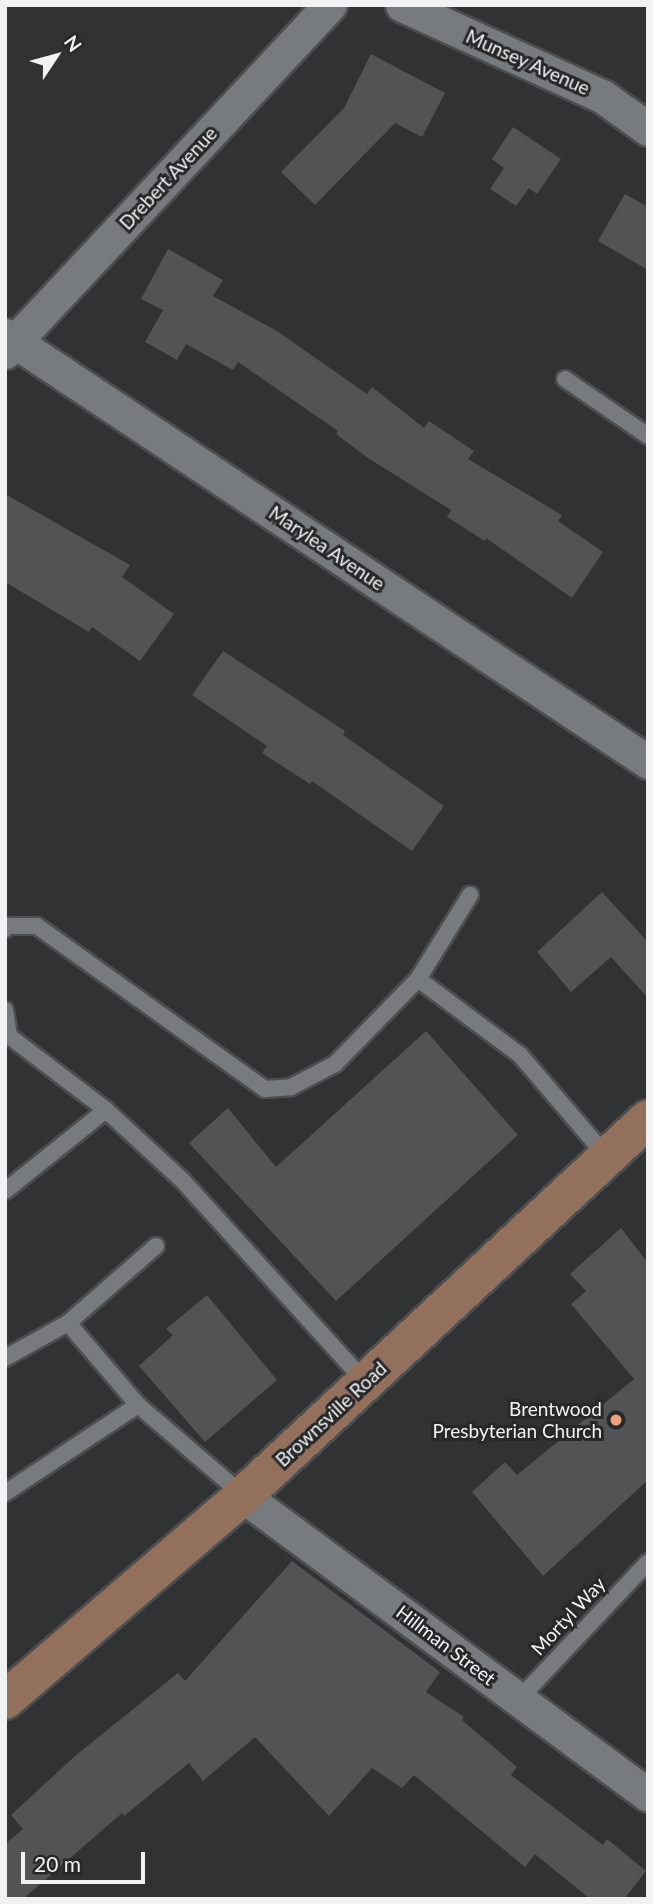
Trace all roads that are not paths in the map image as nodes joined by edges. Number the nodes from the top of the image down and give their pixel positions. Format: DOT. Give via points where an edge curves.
graph roads {
  1 [pos="330,5"];
  2 [pos="402,5"];
  3 [pos="648,128"];
  4 [pos="9,343"];
  5 [pos="565,379"];
  6 [pos="648,436"];
  7 [pos="648,762"];
  8 [pos="470,895"];
  9 [pos="5,929"];
  10 [pos="418,979"];
  11 [pos="5,1010"];
  12 [pos="106,1110"];
  13 [pos="648,1119"];
  14 [pos="607,1157"];
  15 [pos="5,1191"];
  16 [pos="156,1246"];
  17 [pos="68,1323"];
  18 [pos="5,1358"];
  19 [pos="365,1382"];
  20 [pos="138,1405"];
  21 [pos="5,1493"];
  22 [pos="243,1496"];
  23 [pos="648,1562"];
  24 [pos="519,1699"];
  25 [pos="5,1700"];
  26 [pos="648,1794"];
  1 -- 4 [label="street, Drebert Avenue"];
  2 -- 3 [label="street, Munsey Avenue" via="603,96"];
  4 -- 7 [label="street, Marylea Avenue"];
  5 -- 6 [label="lane"];
  8 -- 10 [label="lane"];
  9 -- 10 [label="lane" via="37,926 265,1089 291,1087 335,1064"];
  10 -- 14 [label="lane" via="520,1055"];
  11 -- 12 [label="lane" via="9,1036"];
  12 -- 15 [label="lane"];
  12 -- 19 [label="lane" via="183,1181"];
  13 -- 14 [label="main road, Brownsville Road"];
  14 -- 19 [label="main road, Brownsville Road"];
  16 -- 17 [label="lane"];
  17 -- 18 [label="lane"];
  17 -- 20 [label="lane"];
  19 -- 22 [label="main road, Brownsville Road"];
  20 -- 21 [label="lane"];
  20 -- 22 [label="lane"];
  22 -- 24 [label="street, Hillman Street"];
  22 -- 25 [label="main road, Brownsville Road"];
  23 -- 24 [label="lane, Mortyl Way"];
  24 -- 26 [label="street, Hillman Street"];
}
